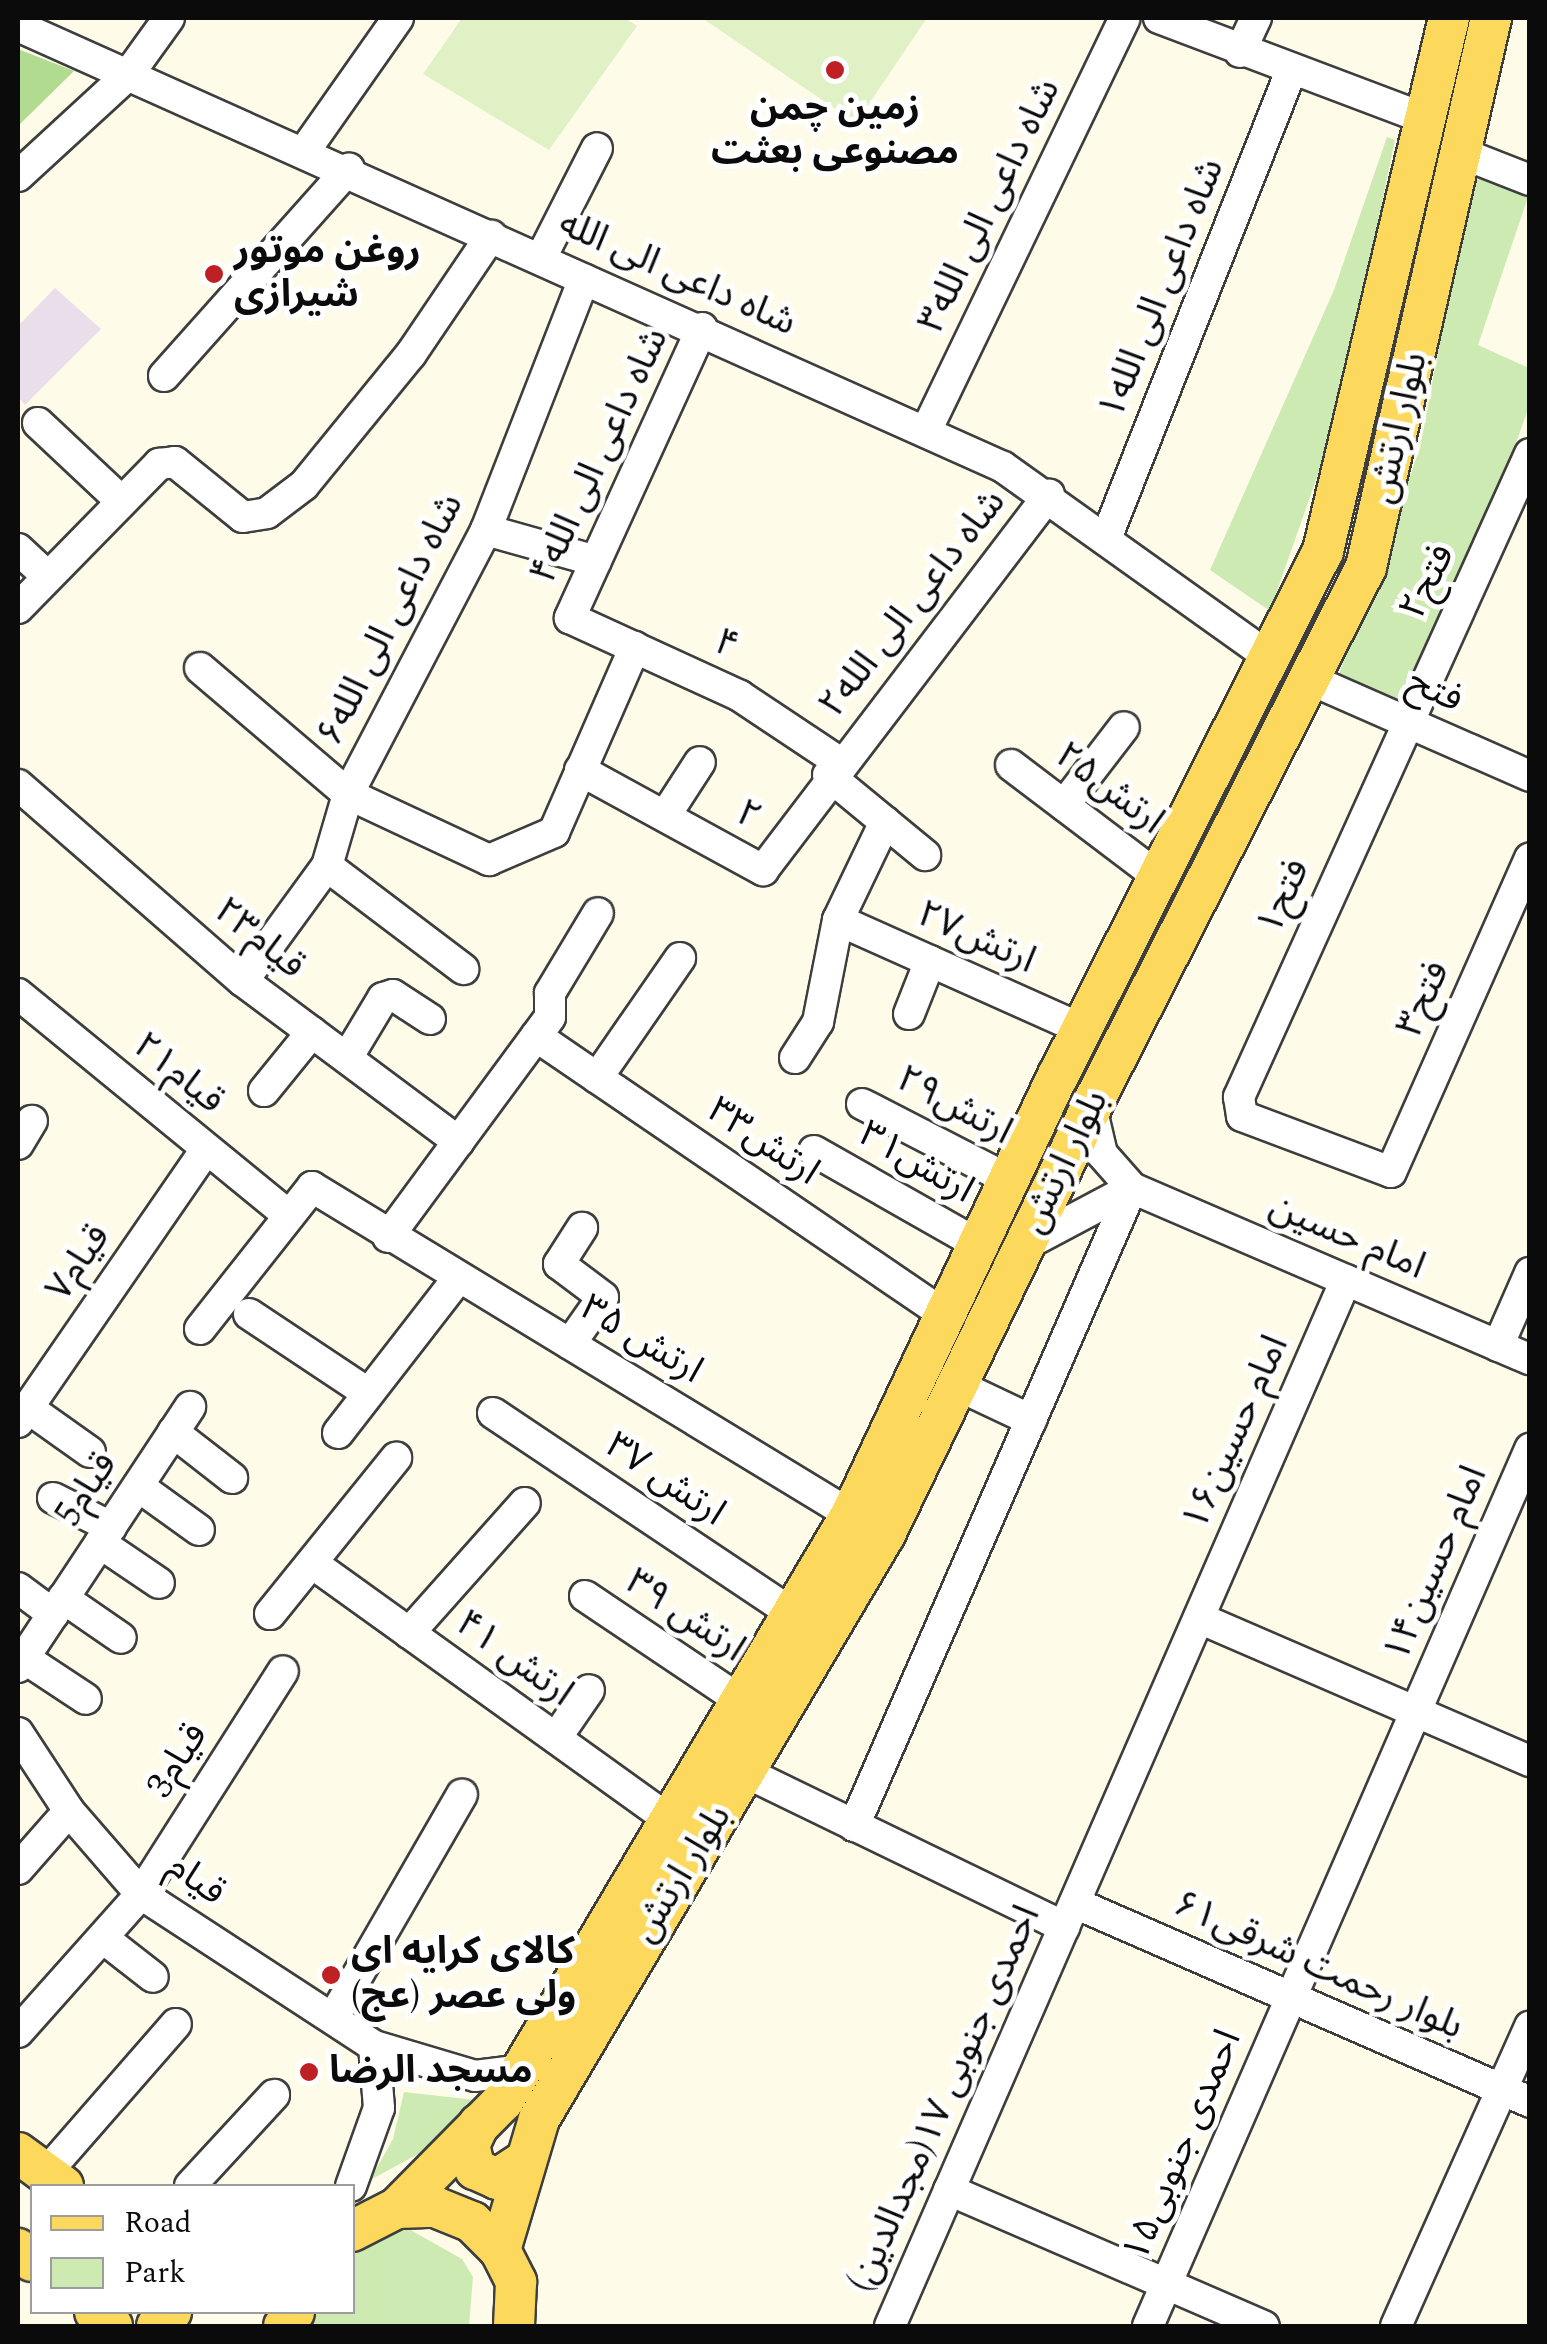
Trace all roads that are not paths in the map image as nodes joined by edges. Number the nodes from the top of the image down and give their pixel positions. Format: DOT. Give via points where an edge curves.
graph roads {
  1 [pos="169,18"];
  2 [pos="398,18"];
  3 [pos="1125,18"];
  4 [pos="1160,18"];
  5 [pos="1256,18"];
  6 [pos="1448,18"];
  7 [pos="1490,18"];
  8 [pos="31,26"];
  9 [pos="1240,52"];
  10 [pos="1292,71"];
  11 [pos="128,75"];
  12 [pos="1426,120"];
  13 [pos="597,148"];
  14 [pos="306,149"];
  15 [pos="1460,152"];
  16 [pos="350,168"];
  17 [pos="18,176"];
  18 [pos="1530,180"];
  19 [pos="490,236"];
  20 [pos="542,258"];
  21 [pos="584,279"];
  22 [pos="702,328"];
  23 [pos="164,376"];
  24 [pos="38,424"];
  25 [pos="927,429"];
  26 [pos="1525,465"];
  27 [pos="1050,494"];
  28 [pos="121,501"];
  29 [pos="486,530"];
  30 [pos="1108,536"];
  31 [pos="18,548"];
  32 [pos="596,561"];
  33 [pos="48,576"];
  34 [pos="18,608"];
  35 [pos="570,618"];
  36 [pos="636,647"];
  37 [pos="1270,657"];
  38 [pos="200,668"];
  39 [pos="1308,679"];
  40 [pos="1406,722"];
  41 [pos="1124,727"];
  42 [pos="700,762"];
  43 [pos="1011,765"];
  44 [pos="833,769"];
  45 [pos="580,770"];
  46 [pos="1530,776"];
  47 [pos="18,785"];
  48 [pos="348,794"];
  49 [pos="1064,805"];
  50 [pos="665,816"];
  51 [pos="885,822"];
  52 [pos="925,855"];
  53 [pos="1530,858"];
  54 [pos="328,866"];
  55 [pos="1160,878"];
  56 [pos="598,912"];
  57 [pos="838,920"];
  58 [pos="680,958"];
  59 [pos="930,961"];
  60 [pos="463,970"];
  61 [pos="244,981"];
  62 [pos="18,994"];
  63 [pos="909,1014"];
  64 [pos="430,1019"];
  65 [pos="1082,1029"];
  66 [pos="312,1032"];
  67 [pos="536,1036"];
  68 [pos="347,1058"];
  69 [pos="795,1058"];
  70 [pos="597,1078"];
  71 [pos="264,1090"];
  72 [pos="862,1104"];
  73 [pos="1090,1107"];
  74 [pos="460,1142"];
  75 [pos="206,1149"];
  76 [pos="814,1151"];
  77 [pos="1391,1172"];
  78 [pos="1009,1180"];
  79 [pos="1132,1188"];
  80 [pos="289,1216"];
  81 [pos="582,1228"];
  82 [pos="388,1238"];
  83 [pos="978,1244"];
  84 [pos="1025,1244"];
  85 [pos="1530,1273"];
  86 [pos="459,1277"];
  87 [pos="1346,1280"];
  88 [pos="249,1314"];
  89 [pos="945,1315"];
  90 [pos="200,1329"];
  91 [pos="570,1344"];
  92 [pos="1498,1346"];
  93 [pos="1530,1360"];
  94 [pos="958,1385"];
  95 [pos="368,1393"];
  96 [pos="493,1412"];
  97 [pos="22,1415"];
  98 [pos="1031,1420"];
  99 [pos="338,1433"];
  100 [pos="1530,1448"];
  101 [pos="90,1452"];
  102 [pos="396,1458"];
  103 [pos="232,1478"];
  104 [pos="138,1486"];
  105 [pos="53,1498"];
  106 [pos="525,1503"];
  107 [pos="851,1515"];
  108 [pos="199,1530"];
  109 [pos="105,1535"];
  110 [pos="312,1563"];
  111 [pos="159,1582"];
  112 [pos="18,1588"];
  113 [pos="585,1596"];
  114 [pos="58,1606"];
  115 [pos="270,1614"];
  116 [pos="792,1614"];
  117 [pos="1199,1618"];
  118 [pos="409,1633"];
  119 [pos="121,1638"];
  120 [pos="21,1662"];
  121 [pos="283,1671"];
  122 [pos="590,1690"];
  123 [pos="86,1699"];
  124 [pos="741,1701"];
  125 [pos="1415,1712"];
  126 [pos="18,1732"];
  127 [pos="556,1738"];
  128 [pos="1530,1761"];
  129 [pos="745,1772"];
  130 [pos="462,1795"];
  131 [pos="68,1812"];
  132 [pos="670,1820"];
  133 [pos="854,1826"];
  134 [pos="18,1869"];
  135 [pos="141,1894"];
  136 [pos="1069,1915"];
  137 [pos="103,1938"];
  138 [pos="153,1977"];
  139 [pos="1291,1998"];
  140 [pos="332,2018"];
  141 [pos="176,2024"];
  142 [pos="1530,2027"];
  143 [pos="18,2032"];
  144 [pos="374,2046"];
  145 [pos="522,2070"];
  146 [pos="274,2096"];
  147 [pos="1516,2096"];
  148 [pos="479,2124"];
  149 [pos="523,2162"];
  150 [pos="42,2171"];
  151 [pos="192,2184"];
  152 [pos="352,2184"];
  153 [pos="949,2190"];
  154 [pos="397,2208"];
  155 [pos="355,2229"];
  156 [pos="508,2266"];
  157 [pos="1167,2284"];
  158 [pos="514,2326"];
  159 [pos="548,2326"];
  160 [pos="890,2326"];
  161 [pos="1148,2326"];
  162 [pos="1264,2326"];
  163 [pos="1396,2326"];
  1 -- 11 [label="street"];
  2 -- 14 [label="street"];
  3 -- 25 [label="street, شاه داعی الی الله۳"];
  4 -- 9 [label="street"];
  5 -- 9 [label="street"];
  6 -- 12 [label="main road, بلوار ارتش"];
  7 -- 15 [label="main road, بلوار ارتش"];
  8 -- 11 [label="street, شاه داعی الی الله"];
  9 -- 10 [label="street"];
  10 -- 12 [label="street"];
  10 -- 30 [label="street, شاه داعی الی الله۱"];
  11 -- 14 [label="street, شاه داعی الی الله"];
  11 -- 17 [label="street"];
  12 -- 37 [label="main road, بلوار ارتش" via="1345,474 1322,551"];
  13 -- 20 [label="street"];
  14 -- 16 [label="street, شاه داعی الی الله"];
  15 -- 18 [label="street"];
  15 -- 39 [label="main road, بلوار ارتش" via="1366,567"];
  16 -- 19 [label="street, شاه داعی الی الله"];
  16 -- 23 [label="street"];
  19 -- 20 [label="street, شاه داعی الی الله"];
  19 -- 28 [label="street" via="333,456 254,517 243,517 174,462 159,464"];
  20 -- 21 [label="street, شاه داعی الی الله"];
  21 -- 22 [label="street, شاه داعی الی الله"];
  21 -- 29 [label="street, شاه داعی الی الله۶"];
  22 -- 25 [label="street, شاه داعی الی الله"];
  22 -- 32 [label="street, شاه داعی الی الله۴"];
  24 -- 28 [label="street"];
  25 -- 27 [label="street, شاه داعی الی الله"];
  26 -- 40 [label="street, ۲فتح"];
  27 -- 30 [label="street, شاه داعی الی الله"];
  27 -- 44 [label="street, شاه داعی الی الله۲"];
  28 -- 33 [label="street"];
  29 -- 32 [label="street"];
  29 -- 48 [label="street, شاه داعی الی الله۶"];
  30 -- 37 [label="street, شاه داعی الی الله"];
  31 -- 33 [label="street"];
  32 -- 35 [label="street, شاه داعی الی الله۴"];
  33 -- 34 [label="street"];
  35 -- 36 [label="street, ۴"];
  36 -- 44 [label="street, ۴" via="740,696"];
  36 -- 45 [label="street"];
  37 -- 55 [label="main road, بلوار ارتش"];
  38 -- 48 [label="street"];
  39 -- 40 [label="street, فتح"];
  39 -- 73 [label="main road, بلوار ارتش"];
  40 -- 46 [label="street, فتح"];
  40 -- 77 [label="street, ۱فتح" via="1240,1106 1242,1116"];
  41 -- 49 [label="street"];
  42 -- 50 [label="street"];
  43 -- 49 [label="street, ارتش۲۵"];
  44 -- 50 [label="street, ۲" via="763,870"];
  44 -- 51 [label="street, ۴"];
  45 -- 48 [label="street" via="554,832 489,860"];
  45 -- 50 [label="street, ۲"];
  47 -- 61 [label="street, قیام۲۳"];
  48 -- 54 [label="street, شاه داعی الی الله۶"];
  49 -- 55 [label="street, ارتش۲۵"];
  51 -- 52 [label="street, ۴"];
  51 -- 57 [label="street"];
  53 -- 77 [label="street, ۳فتح"];
  54 -- 60 [label="street"];
  54 -- 61 [label="street, شاه داعی الی الله۶"];
  55 -- 65 [label="main road, بلوار ارتش"];
  56 -- 67 [label="street"];
  57 -- 59 [label="street, ارتش۲۷"];
  57 -- 69 [label="street" via="818,1022"];
  58 -- 70 [label="street"];
  59 -- 63 [label="street"];
  59 -- 65 [label="street, ارتش۲۷"];
  61 -- 66 [label="street, قیام۲۳"];
  62 -- 75 [label="street, قیام۲۱"];
  64 -- 68 [label="street" via="393,994 383,998"];
  65 -- 78 [label="main road, بلوار ارتش"];
  66 -- 68 [label="street, قیام۲۳"];
  66 -- 71 [label="street"];
  67 -- 70 [label="street, ارتش۳۳"];
  67 -- 74 [label="street"];
  68 -- 74 [label="street, قیام۲۳"];
  70 -- 89 [label="street, ارتش۳۳"];
  72 -- 78 [label="street, ارتش۲۹"];
  73 -- 79 [label="street" via="1102,1154"];
  73 -- 84 [label="main road, بلوار ارتش"];
  74 -- 82 [label="street"];
  75 -- 80 [label="street, قیام۲۱"];
  75 -- 97 [label="street, قیام۷"];
  76 -- 83 [label="street, ارتش۳۱"];
  78 -- 83 [label="main road, بلوار ارتش"];
  79 -- 84 [label="street"];
  79 -- 87 [label="street, امام حسین"];
  79 -- 98 [label="street"];
  80 -- 82 [label="street, ارتش ۳۵" via="312,1187"];
  80 -- 90 [label="street"];
  81 -- 91 [label="street" via="559,1264 603,1297"];
  82 -- 86 [label="street, ارتش ۳۵"];
  83 -- 89 [label="main road, بلوار ارتش"];
  84 -- 94 [label="main road, بلوار ارتش"];
  85 -- 92 [label="street"];
  86 -- 91 [label="street, ارتش ۳۵"];
  86 -- 95 [label="street"];
  87 -- 92 [label="street, امام حسین"];
  87 -- 117 [label="street, امام حسین۱۶"];
  88 -- 95 [label="street"];
  89 -- 107 [label="main road, بلوار ارتش"];
  91 -- 107 [label="street, ارتش ۳۵"];
  92 -- 93 [label="street, امام حسین"];
  94 -- 98 [label="street"];
  94 -- 129 [label="main road, بلوار ارتش" via="886,1534"];
  95 -- 99 [label="street"];
  96 -- 116 [label="street, ارتش ۳۷"];
  97 -- 101 [label="street"];
  98 -- 133 [label="street"];
  100 -- 125 [label="street, امام حسین۱۴"];
  102 -- 110 [label="street"];
  103 -- 104 [label="street, قیام5" via="182,1419"];
  104 -- 108 [label="street"];
  104 -- 109 [label="street, قیام5"];
  105 -- 109 [label="street"];
  106 -- 118 [label="street"];
  107 -- 116 [label="main road, بلوار ارتش"];
  109 -- 111 [label="street"];
  109 -- 114 [label="street, قیام5"];
  110 -- 115 [label="street"];
  110 -- 118 [label="street, ارتش ۴۱"];
  112 -- 114 [label="street"];
  113 -- 124 [label="street, ارتش ۳۹"];
  114 -- 119 [label="street"];
  114 -- 120 [label="street, قیام5"];
  116 -- 124 [label="main road, بلوار ارتش"];
  117 -- 125 [label="street"];
  117 -- 136 [label="street, امام حسین۱۶"];
  118 -- 127 [label="street, ارتش ۴۱"];
  120 -- 123 [label="street"];
  121 -- 135 [label="street, قیام3"];
  122 -- 127 [label="street"];
  124 -- 132 [label="main road, بلوار ارتش"];
  125 -- 128 [label="street"];
  125 -- 139 [label="street, امام حسین۱۴"];
  126 -- 131 [label="street, قیام"];
  127 -- 132 [label="street, ارتش ۴۱"];
  129 -- 133 [label="street, بلوار رحمت شرقی۶۱"];
  129 -- 149 [label="main road, بلوار ارتش" via="633,1953"];
  130 -- 140 [label="street"];
  131 -- 134 [label="street"];
  131 -- 135 [label="street, قیام"];
  132 -- 145 [label="main road, بلوار ارتش"];
  133 -- 136 [label="street, بلوار رحمت شرقی۶۱"];
  135 -- 137 [label="street, قیام3"];
  135 -- 140 [label="street, قیام"];
  136 -- 139 [label="street, بلوار رحمت شرقی۶۱"];
  136 -- 153 [label="street, احمدی جنوبی ۱۷(مجدالدین)"];
  137 -- 138 [label="street"];
  137 -- 143 [label="street, قیام3"];
  139 -- 147 [label="street, بلوار رحمت شرقی۶۱"];
  139 -- 157 [label="street, احمدی جنوبی۱۵"];
  140 -- 144 [label="street, قیام"];
  141 -- 150 [label="street"];
  142 -- 147 [label="street"];
  144 -- 145 [label="street, قیام" via="474,2076"];
  144 -- 152 [label="street" via="379,2108"];
  145 -- 148 [label="main road, بلوار ارتش"];
  146 -- 151 [label="street"];
  147 -- 163 [label="street"];
  148 -- 149 [label="main road" via="468,2145 475,2169 497,2179"];
  148 -- 154 [label="main road, بلوار ارتش"];
  149 -- 156 [label="main road, بلوار ارتش"];
  153 -- 157 [label="street"];
  153 -- 160 [label="street, احمدی جنوبی ۱۷(مجدالدین)"];
  154 -- 155 [label="main road"];
  154 -- 156 [label="main road" via="447,2212"];
  156 -- 158 [label="main road, بلوار ارتش"];
  156 -- 159 [label="main road"];
  157 -- 161 [label="street, احمدی جنوبی۱۵"];
  157 -- 162 [label="street"];
}
